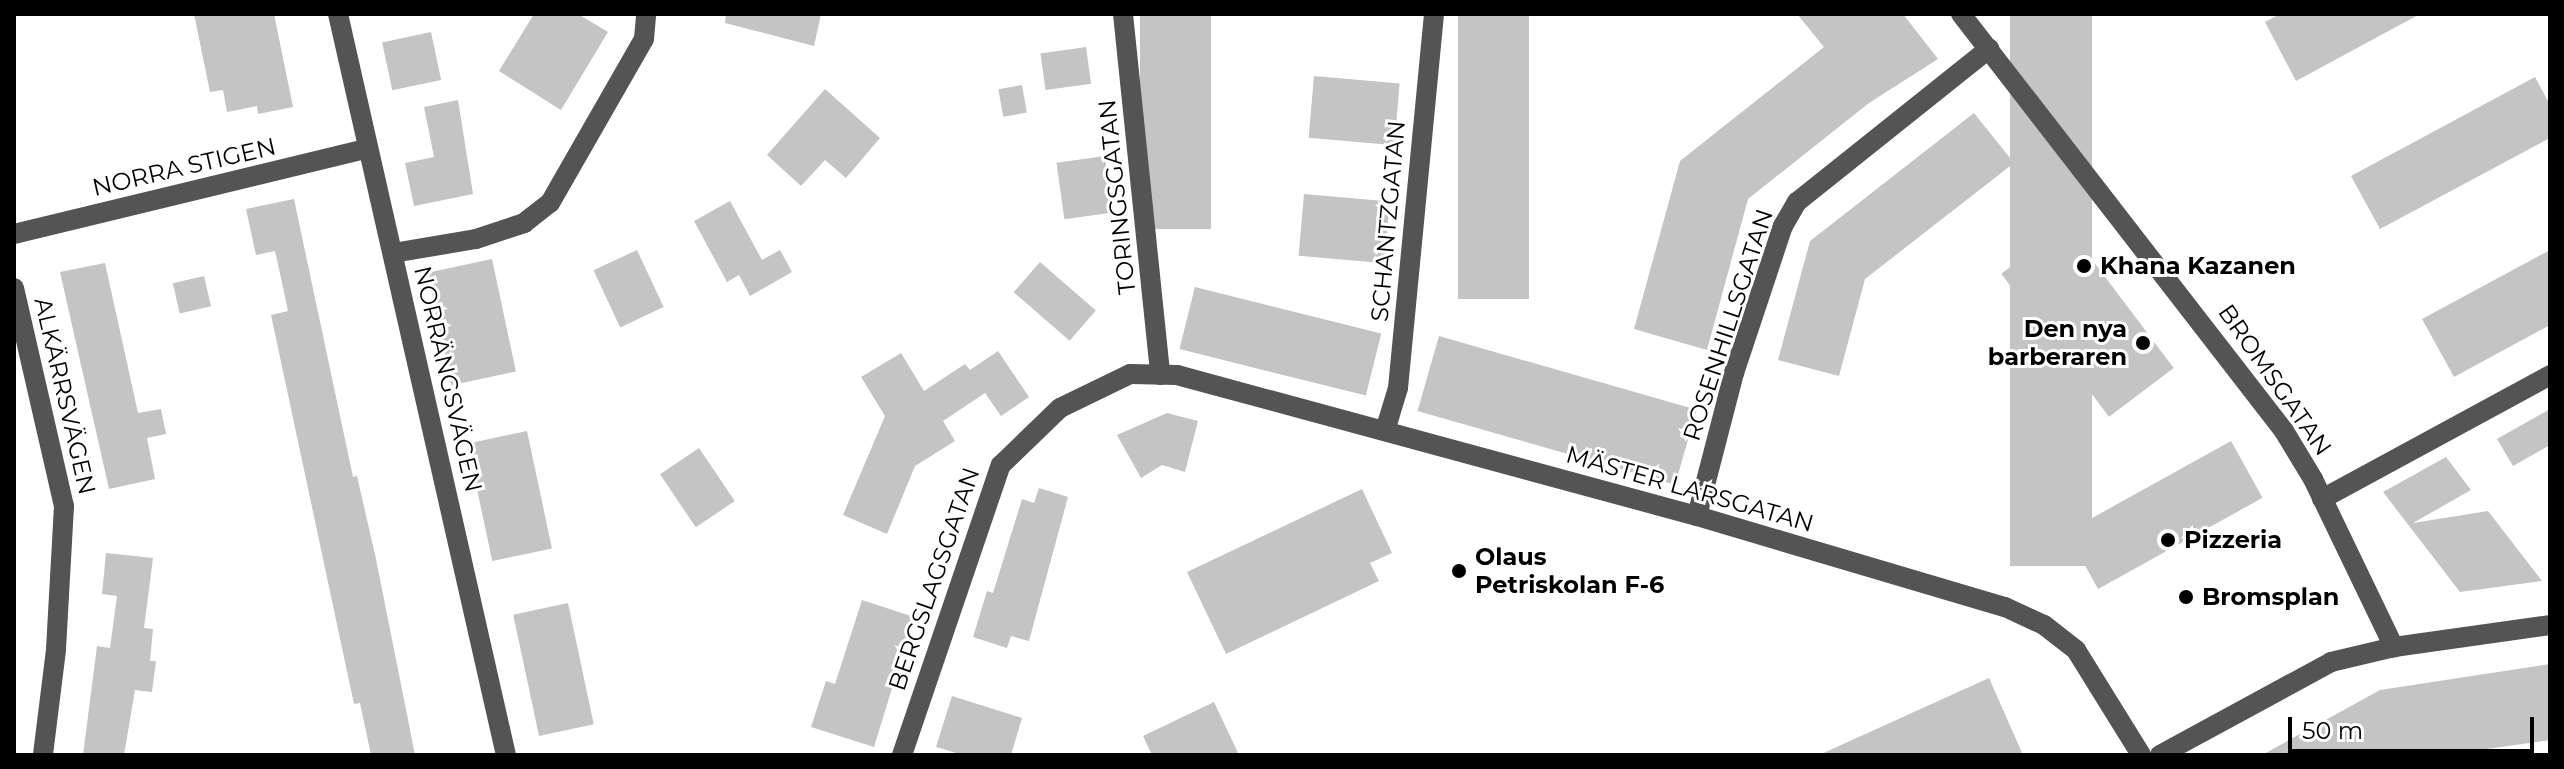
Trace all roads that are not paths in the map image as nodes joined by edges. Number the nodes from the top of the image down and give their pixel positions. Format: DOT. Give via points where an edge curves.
graph roads {
  1 [pos="338,14"];
  2 [pos="646,14"];
  3 [pos="1123,14"];
  4 [pos="1434,14"];
  5 [pos="1961,14"];
  6 [pos="1989,49"];
  7 [pos="366,149"];
  8 [pos="14,234"];
  9 [pos="393,253"];
  10 [pos="14,288"];
  11 [pos="1160,375"];
  12 [pos="2550,375"];
  13 [pos="1385,431"];
  14 [pos="2322,499"];
  15 [pos="1697,516"];
  16 [pos="2550,625"];
  17 [pos="2394,647"];
  18 [pos="43,755"];
  19 [pos="506,755"];
  20 [pos="902,755"];
  21 [pos="2141,755"];
  22 [pos="2160,755"];
  1 -- 7 [label="street, NORRÄNGSVÄGEN"];
  2 -- 9 [label="street" via="644,39 550,203 524,223 476,239"];
  3 -- 11 [label="street, TORINGSGATAN"];
  4 -- 13 [label="street, SCHANTZGATAN" via="1398,388"];
  5 -- 6 [label="street, BROMSGATAN"];
  6 -- 14 [label="street, BROMSGATAN" via="2235,363 2284,431"];
  6 -- 15 [label="street, ROSENHILLSGATAN" via="1797,202 1783,226 1734,373"];
  7 -- 8 [label="street, NORRA STIGEN"];
  7 -- 9 [label="street, NORRÄNGSVÄGEN"];
  9 -- 19 [label="street, NORRÄNGSVÄGEN"];
  10 -- 18 [label="street, ALKÄRRSVÄGEN" via="64,506 56,650"];
  11 -- 13 [label="street, MÄSTER LARSGATAN"];
  11 -- 20 [label="street, BERGSLAGSGATAN" via="1130,374 1096,387 1060,408 1001,465"];
  12 -- 14 [label="street"];
  13 -- 15 [label="street, MÄSTER LARSGATAN"];
  14 -- 17 [label="street, BROMSGATAN"];
  15 -- 21 [label="street, MÄSTER LARSGATAN" via="2005,607 2044,625 2076,650"];
  16 -- 17 [label="street"];
  17 -- 22 [label="street" via="2331,662"];
}
